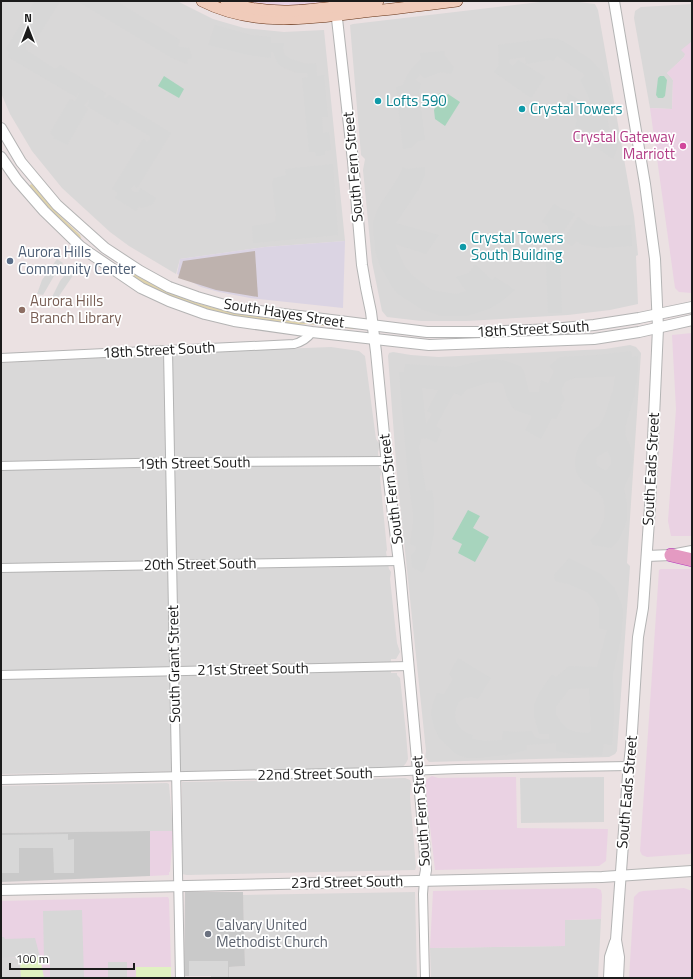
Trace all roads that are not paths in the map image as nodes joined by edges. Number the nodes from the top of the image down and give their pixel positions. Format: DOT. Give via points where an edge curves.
graph roads {
  1 [pos="202,1"];
  2 [pos="226,1"];
  3 [pos="378,1"];
  4 [pos="453,1"];
  5 [pos="614,1"];
  6 [pos="336,8"];
  7 [pos="1,128"];
  8 [pos="1,157"];
  9 [pos="692,308"];
  10 [pos="658,314"];
  11 [pos="692,320"];
  12 [pos="373,326"];
  13 [pos="658,328"];
  14 [pos="312,332"];
  15 [pos="375,339"];
  16 [pos="168,350"];
  17 [pos="1,358"];
  18 [pos="387,461"];
  19 [pos="170,463"];
  20 [pos="1,466"];
  21 [pos="692,551"];
  22 [pos="671,555"];
  23 [pos="647,556"];
  24 [pos="399,560"];
  25 [pos="692,560"];
  26 [pos="172,565"];
  27 [pos="1,568"];
  28 [pos="409,666"];
  29 [pos="174,670"];
  30 [pos="1,675"];
  31 [pos="629,766"];
  32 [pos="418,770"];
  33 [pos="175,777"];
  34 [pos="1,780"];
  35 [pos="692,871"];
  36 [pos="621,876"];
  37 [pos="424,881"];
  38 [pos="178,886"];
  39 [pos="1,890"];
  40 [pos="616,940"];
  41 [pos="180,978"];
  42 [pos="425,978"];
  43 [pos="609,978"];
  44 [pos="618,978"];
  1 -- 6 [label="main road" via="232,12 270,20 314,18"];
  2 -- 6 [label="main road" via="258,9"];
  3 -- 6 [label="main road"];
  4 -- 6 [label="main road"];
  5 -- 10 [label="street, South Eads Street" via="645,184 655,259"];
  6 -- 12 [label="street, South Fern Street" via="362,265"];
  7 -- 12 [label="street, South Hayes Street" via="21,162 56,205 105,248 154,280 197,297 235,308"];
  8 -- 14 [label="street, South Hayes Street" via="17,180 64,232 141,288 205,314 234,321"];
  9 -- 10 [label="street, 18th Street South"];
  10 -- 12 [label="street, 18th Street South" via="594,325 483,332 427,332"];
  10 -- 13 [label="street, South Eads Street"];
  11 -- 13 [label="street, 18th Street South"];
  12 -- 15 [label="street, South Fern Street"];
  13 -- 15 [label="street, 18th Street South" via="588,339 429,345"];
  13 -- 23 [label="street, South Eads Street"];
  14 -- 15 [label="street, South Hayes Street"];
  14 -- 16 [label="street, 18th Street South" via="309,337 294,344"];
  15 -- 18 [label="street, South Fern Street"];
  16 -- 17 [label="street, 18th Street South"];
  16 -- 19 [label="street, South Grant Street"];
  18 -- 19 [label="street, 19th Street South"];
  18 -- 24 [label="street, South Fern Street"];
  19 -- 20 [label="street, 19th Street South"];
  19 -- 26 [label="street, South Grant Street"];
  21 -- 22 [label="street"];
  22 -- 23 [label="street"];
  22 -- 25 [label="highway"];
  23 -- 31 [label="street, South Eads Street" via="638,637"];
  24 -- 26 [label="street, 20th Street South"];
  24 -- 28 [label="street, South Fern Street"];
  26 -- 27 [label="street, 20th Street South"];
  26 -- 29 [label="street, South Grant Street"];
  28 -- 29 [label="street, 21st Street South"];
  28 -- 32 [label="street, South Fern Street"];
  29 -- 30 [label="street, 21st Street South"];
  29 -- 33 [label="street, South Grant Street"];
  31 -- 32 [label="street, 22nd Street South"];
  31 -- 36 [label="street, South Eads Street"];
  32 -- 33 [label="street, 22nd Street South"];
  32 -- 37 [label="street, South Fern Street" via="426,867"];
  33 -- 34 [label="street, 22nd Street South"];
  33 -- 38 [label="street, South Grant Street"];
  35 -- 36 [label="street, 23rd Street South"];
  36 -- 37 [label="street, 23rd Street South"];
  36 -- 40 [label="street, South Eads Street"];
  37 -- 38 [label="street, 23rd Street South"];
  37 -- 42 [label="street, South Fern Street"];
  38 -- 39 [label="street, 23rd Street South"];
  38 -- 41 [label="street, South Grant Street"];
  40 -- 43 [label="street, South Eads Street" via="610,957"];
  40 -- 44 [label="street, South Eads Street" via="619,957"];
}
